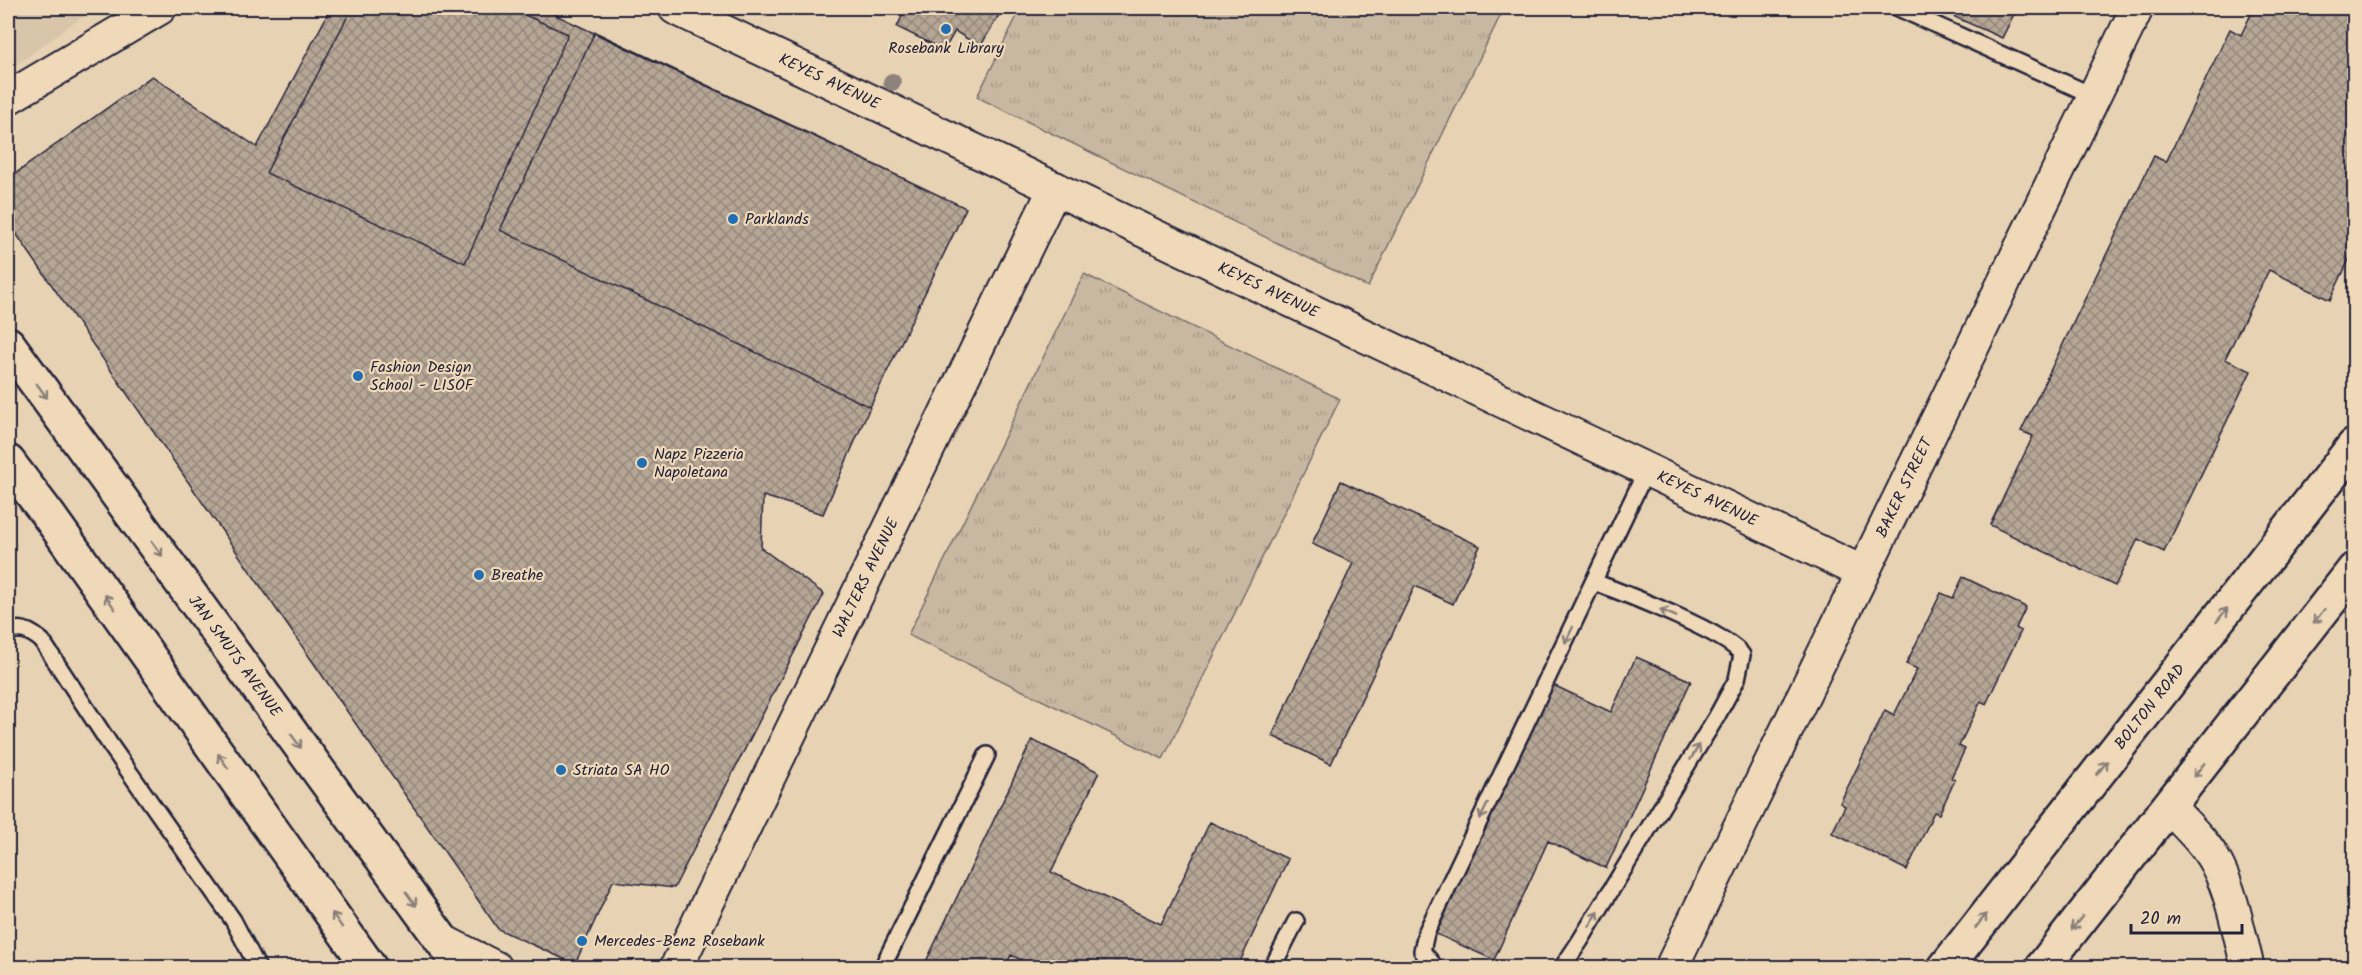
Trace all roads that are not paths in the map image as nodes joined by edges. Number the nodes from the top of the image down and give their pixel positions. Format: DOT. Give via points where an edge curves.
graph roads {
  1 [pos="160,8"];
  2 [pos="675,8"];
  3 [pos="1898,8"];
  4 [pos="2137,8"];
  5 [pos="2094,96"];
  6 [pos="8,98"];
  7 [pos="1054,188"];
  8 [pos="8,344"];
  9 [pos="2355,447"];
  10 [pos="8,462"];
  11 [pos="1647,469"];
  12 [pos="2355,570"];
  13 [pos="1862,572"];
  14 [pos="1594,582"];
  15 [pos="8,633"];
  16 [pos="987,755"];
  17 [pos="2169,807"];
  18 [pos="1296,921"];
  19 [pos="441,940"];
  20 [pos="258,968"];
  21 [pos="370,968"];
  22 [pos="462,968"];
  23 [pos="496,968"];
  24 [pos="676,968"];
  25 [pos="882,968"];
  26 [pos="1272,968"];
  27 [pos="1436,968"];
  28 [pos="1562,968"];
  29 [pos="1671,968"];
  30 [pos="1945,968"];
  31 [pos="2042,968"];
  32 [pos="2248,968"];
  1 -- 6 [label="street"];
  2 -- 7 [label="street, KEYES AVENUE"];
  3 -- 5 [label="lane"];
  4 -- 5 [label="street, BAKER STREET"];
  5 -- 13 [label="street, BAKER STREET"];
  7 -- 11 [label="street, KEYES AVENUE"];
  7 -- 24 [label="street, WALTERS AVENUE"];
  8 -- 19 [label="main road, JAN SMUTS AVENUE, one-way"];
  30 -- 9 [label="main road, BOLTON ROAD, one-way"];
  21 -- 10 [label="main road, one-way"];
  11 -- 13 [label="street, KEYES AVENUE"];
  11 -- 14 [label="lane"];
  12 -- 17 [label="main road, one-way"];
  13 -- 29 [label="street, BAKER STREET"];
  14 -- 27 [label="lane, one-way" via="1426,933 1422,951"];
  28 -- 14 [label="lane, one-way" via="1717,716 1737,679 1742,655 1739,649 1705,629"];
  15 -- 20 [label="lane" via="30,631 42,640 232,920"];
  16 -- 25 [label="lane"];
  17 -- 31 [label="main road, one-way"];
  17 -- 32 [label="street" via="2217,864"];
  18 -- 26 [label="lane"];
  19 -- 22 [label="main road, JAN SMUTS AVENUE"];
  19 -- 23 [label="street"];
}
